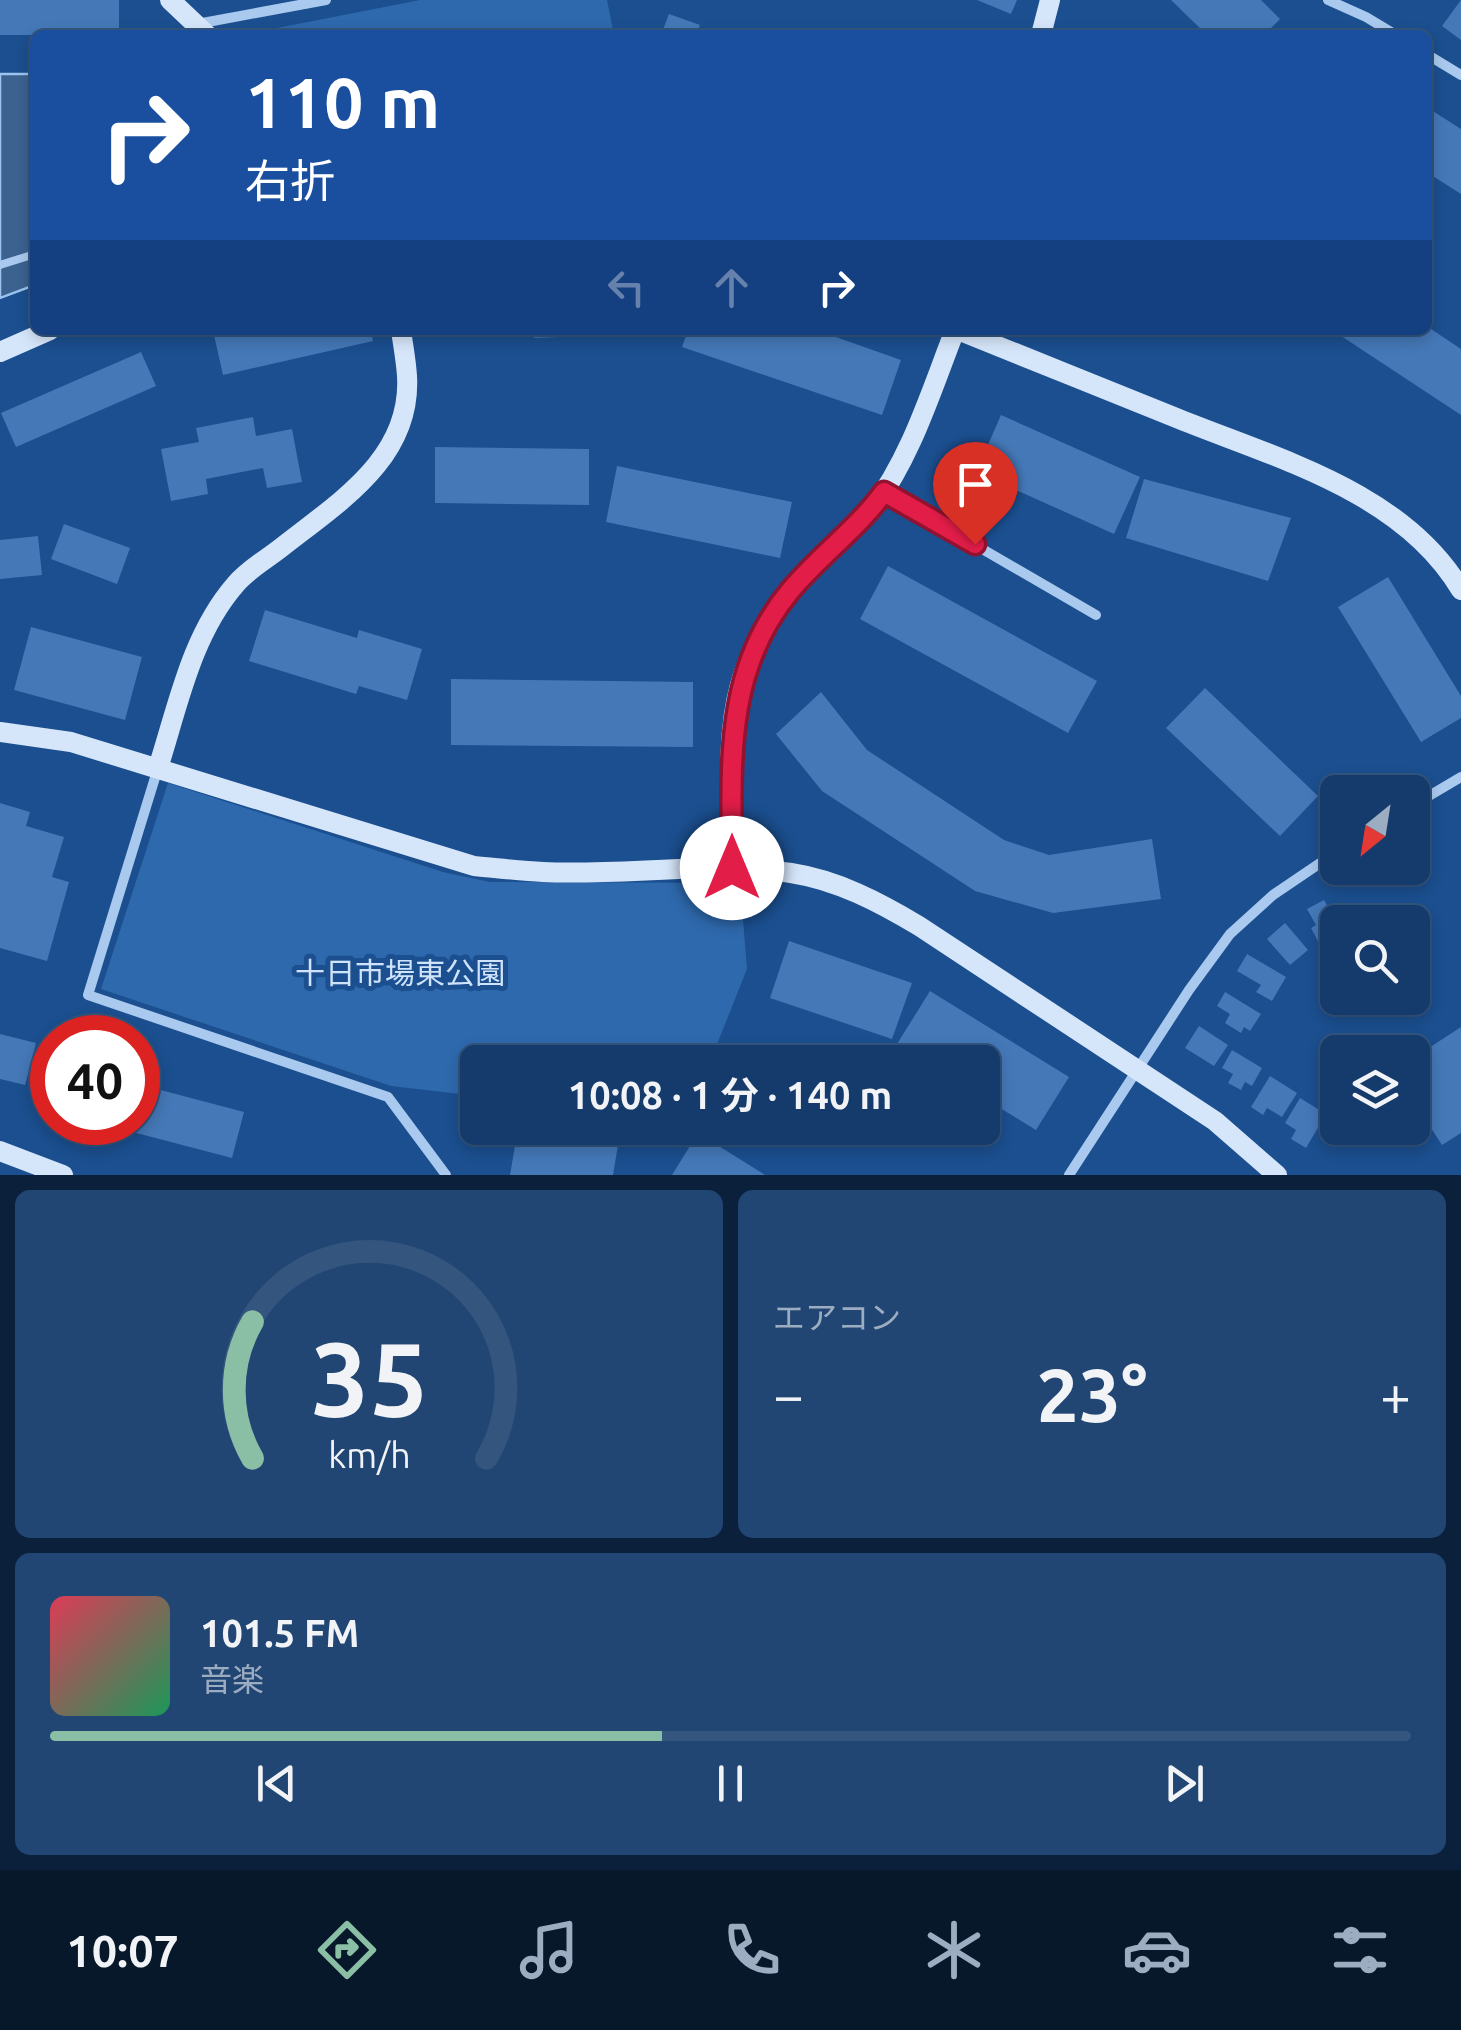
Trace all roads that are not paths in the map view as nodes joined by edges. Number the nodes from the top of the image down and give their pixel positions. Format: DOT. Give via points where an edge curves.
graph roads {
  1 [pos="170,0"];
  2 [pos="326,0"];
  3 [pos="1050,0"];
  4 [pos="1328,0"];
  5 [pos="1349,4"];
  6 [pos="201,30"];
  7 [pos="1042,30"];
  8 [pos="1388,30"];
  9 [pos="1432,58"];
  10 [pos="1461,76"];
  11 [pos="30,256"];
  12 [pos="0,265"];
  13 [pos="39,335"];
  14 [pos="402,335"];
  15 [pos="955,335"];
  16 [pos="969,335"];
  17 [pos="0,352"];
  18 [pos="884,492"];
  19 [pos="1461,590"];
  20 [pos="1096,615"];
  21 [pos="0,732"];
  22 [pos="158,768"];
  23 [pos="1461,777"];
  24 [pos="1430,795"];
  25 [pos="1320,863"];
  26 [pos="732,868"];
  27 [pos="1136,1069"];
  28 [pos="0,1151"];
  29 [pos="63,1175"];
  30 [pos="446,1175"];
  31 [pos="1069,1175"];
  32 [pos="1278,1175"];
  1 -- 6 [label="street"];
  2 -- 6 [label="street"];
  3 -- 7 [label="street"];
  4 -- 5 [label="street"];
  5 -- 8 [label="street"];
  9 -- 10 [label="street"];
  11 -- 12 [label="lane"];
  13 -- 17 [label="street"];
  14 -- 22 [label="street" via="403,417 385,457 360,486 236,583 194,652"];
  15 -- 18 [label="street"];
  16 -- 19 [label="street" via="1344,486 1403,525"];
  18 -- 20 [label="street"];
  18 -- 26 [label="street" via="790,590 750,660 734,723"];
  21 -- 22 [label="street" via="71,742"];
  22 -- 26 [label="street" via="474,866 544,872"];
  22 -- 30 [label="street" via="88,994 388,1097"];
  23 -- 24 [label="street"];
  25 -- 27 [label="street" via="1230,934"];
  26 -- 27 [label="street" via="793,873 880,902"];
  27 -- 31 [label="street"];
  27 -- 32 [label="street" via="1215,1121"];
  28 -- 29 [label="street"];
}
